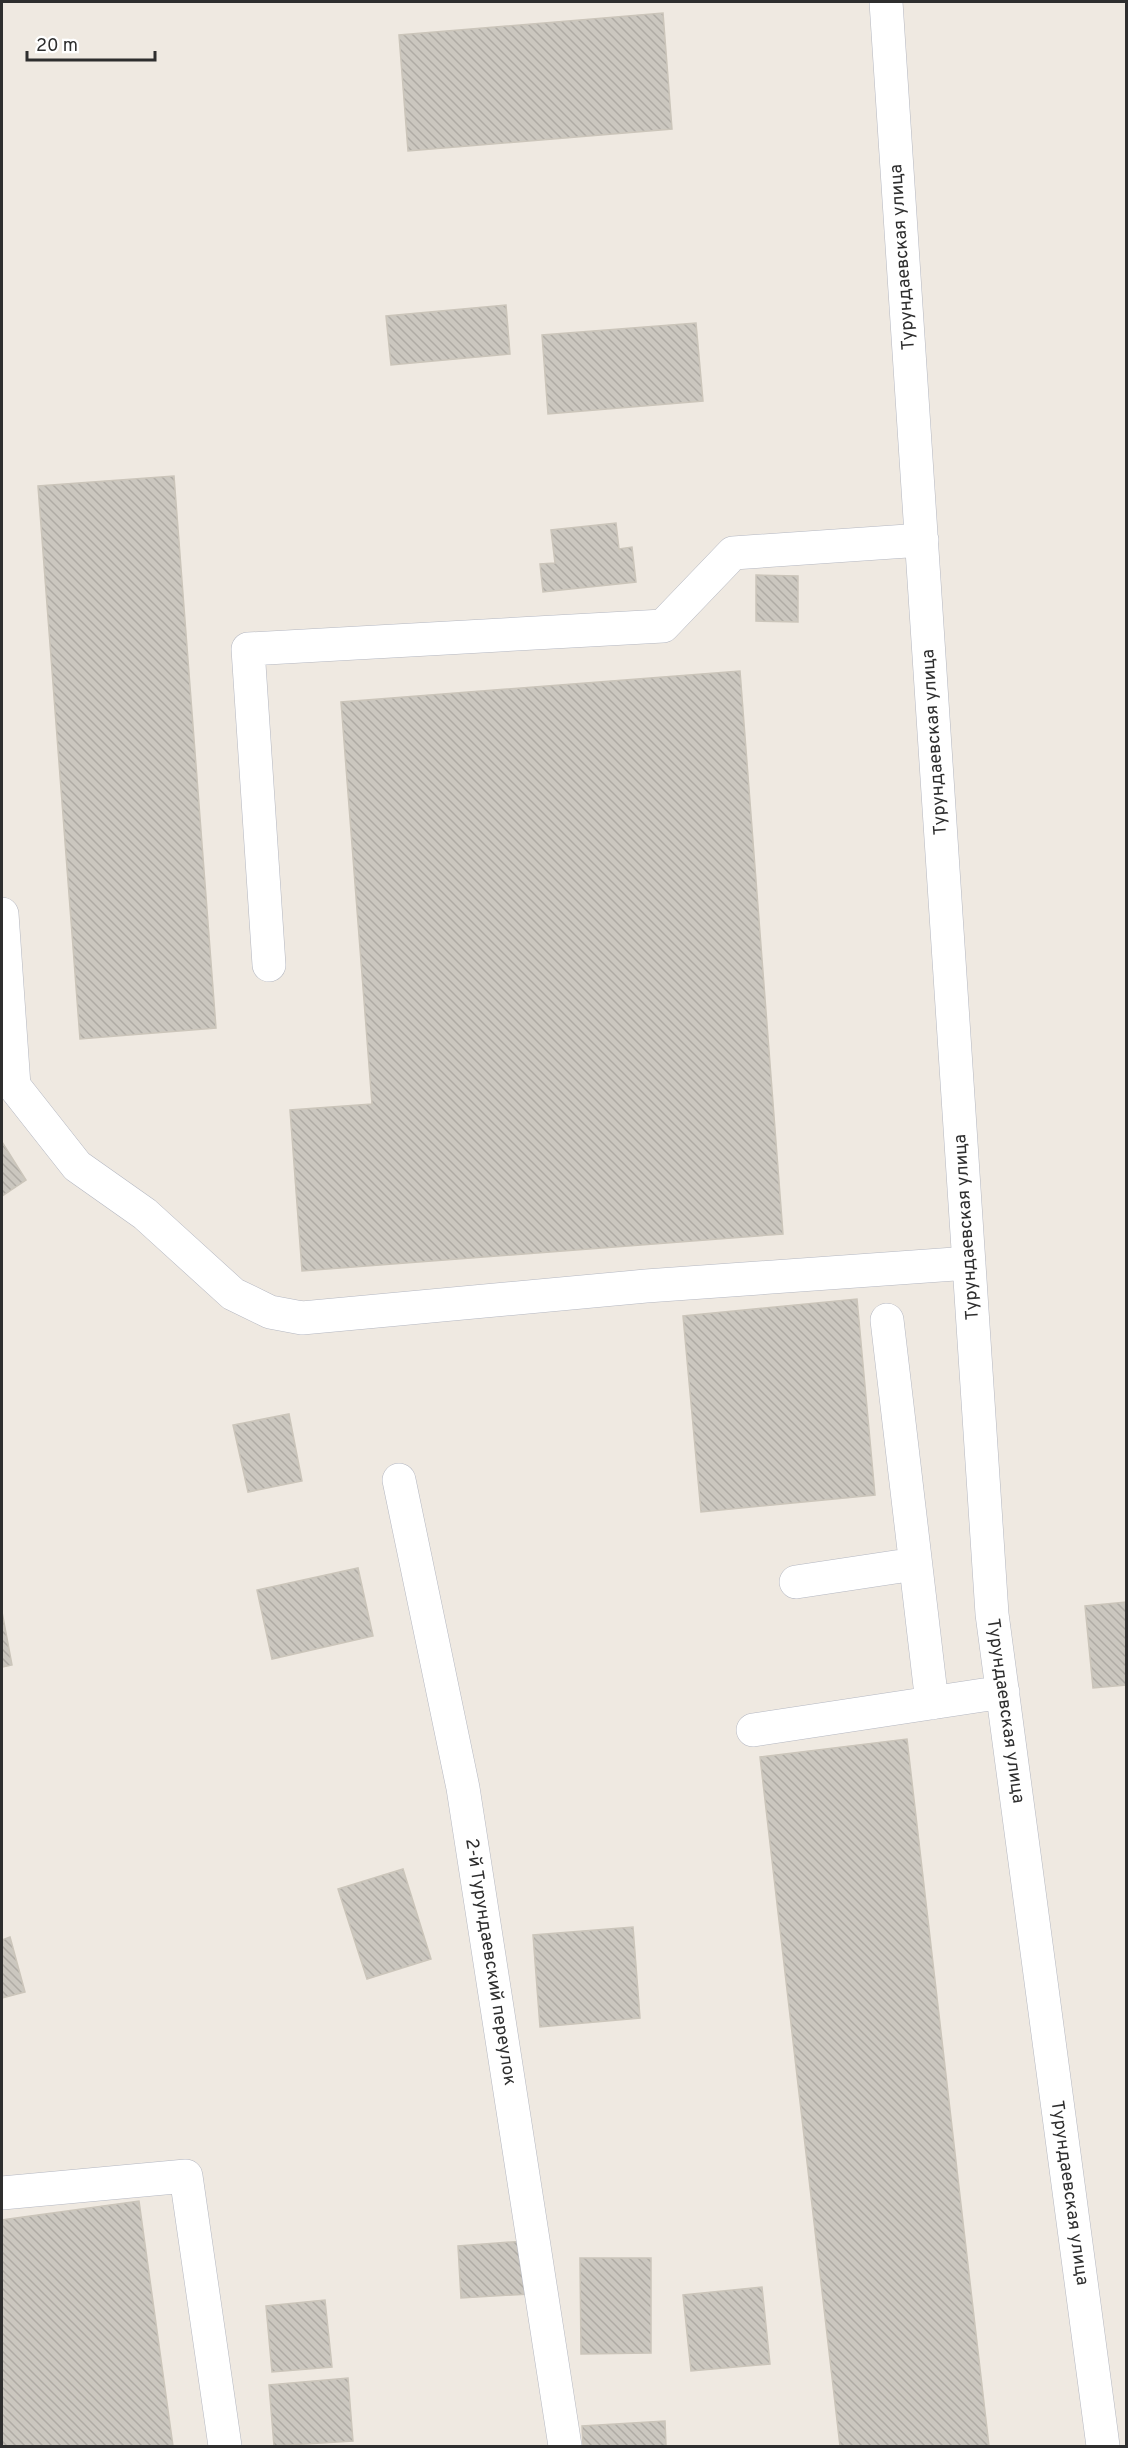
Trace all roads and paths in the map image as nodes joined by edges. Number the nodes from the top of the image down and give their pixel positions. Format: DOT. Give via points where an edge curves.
graph roads {
  1 [pos="886,2"];
  2 [pos="922,540"];
  3 [pos="2,914"];
  4 [pos="269,965"];
  5 [pos="969,1263"];
  6 [pos="886,1320"];
  7 [pos="399,1480"];
  8 [pos="915,1564"];
  9 [pos="795,1582"];
  10 [pos="1003,1692"];
  11 [pos="932,1703"];
  12 [pos="753,1730"];
  13 [pos="2,2193"];
  14 [pos="225,2446"];
  15 [pos="565,2446"];
  16 [pos="1103,2446"];
  1 -- 2 [label="street, Турундаевская улица"];
  2 -- 4 [label="street" via="733,553 663,626 248,649"];
  2 -- 5 [label="street, Турундаевская улица"];
  3 -- 5 [label="street" via="14,1086 77,1166 145,1214 233,1294 270,1312 302,1318 646,1286"];
  5 -- 10 [label="street, Турундаевская улица" via="992,1614"];
  6 -- 8 [label="street"];
  7 -- 15 [label="street, 2-й Турундаевский переулок" via="463,1788"];
  8 -- 9 [label="street"];
  8 -- 11 [label="street"];
  10 -- 11 [label="street"];
  10 -- 16 [label="street, Турундаевская улица"];
  11 -- 12 [label="street"];
  13 -- 14 [label="street" via="186,2176"];
}
